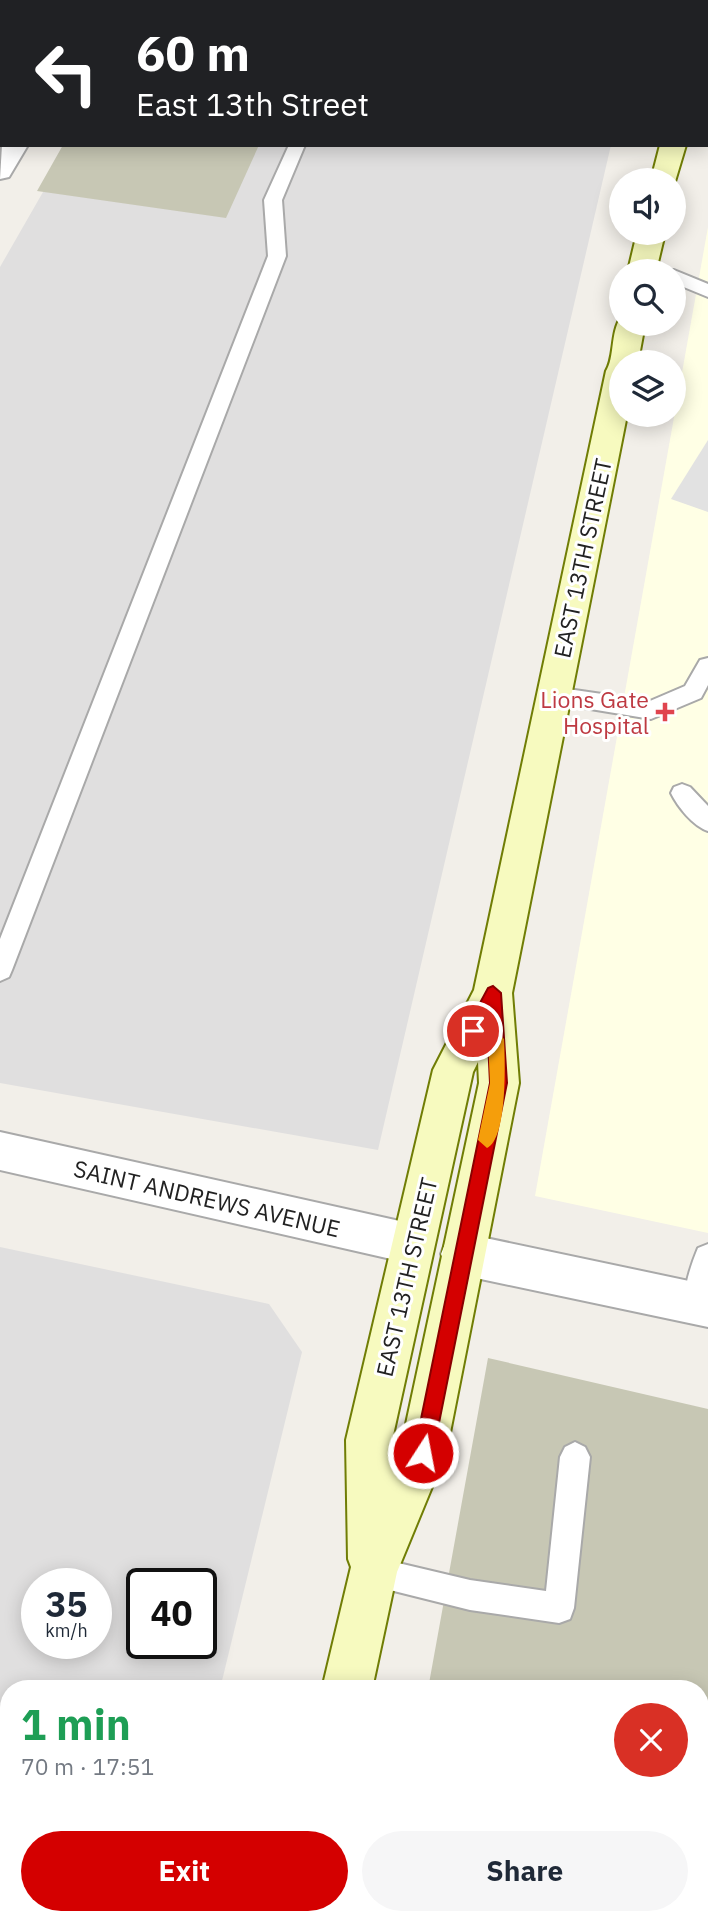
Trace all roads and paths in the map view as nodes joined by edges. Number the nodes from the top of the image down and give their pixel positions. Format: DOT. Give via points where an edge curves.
graph roads {
  1 [pos="14,147"];
  2 [pos="297,147"];
  3 [pos="672,147"];
  4 [pos="667,168"];
  5 [pos="0,171"];
  6 [pos="686,281"];
  7 [pos="708,291"];
  8 [pos="609,427"];
  9 [pos="708,666"];
  10 [pos="554,695"];
  11 [pos="682,793"];
  12 [pos="708,822"];
  13 [pos="0,970"];
  14 [pos="493,993"];
  15 [pos="0,1151"];
  16 [pos="413,1244"];
  17 [pos="462,1254"];
  18 [pos="708,1258"];
  19 [pos="702,1305"];
  20 [pos="575,1457"];
  21 [pos="373,1572"];
  22 [pos="349,1680"];
  1 -- 5 [label="street"];
  2 -- 13 [label="lane" via="273,200 277,256"];
  3 -- 4 [label="street"];
  6 -- 7 [label="lane"];
  8 -- 10 [label="street, EAST 13TH STREET"];
  9 -- 10 [label="lane" via="693,691 651,710"];
  10 -- 14 [label="street, EAST 13TH STREET"];
  11 -- 12 [label="lane"];
  14 -- 16 [label="street, EAST 13TH STREET" via="453,1070"];
  14 -- 17 [label="street, EAST 13TH STREET" via="499,1083"];
  15 -- 16 [label="street, SAINT ANDREWS AVENUE"];
  16 -- 21 [label="street, EAST 13TH STREET" via="369,1440"];
  17 -- 19 [label="street"];
  17 -- 21 [label="street, EAST 13TH STREET" via="423,1453"];
  18 -- 19 [label="lane"];
  20 -- 21 [label="lane" via="559,1608"];
  21 -- 22 [label="street, EAST 13TH STREET"];
}
